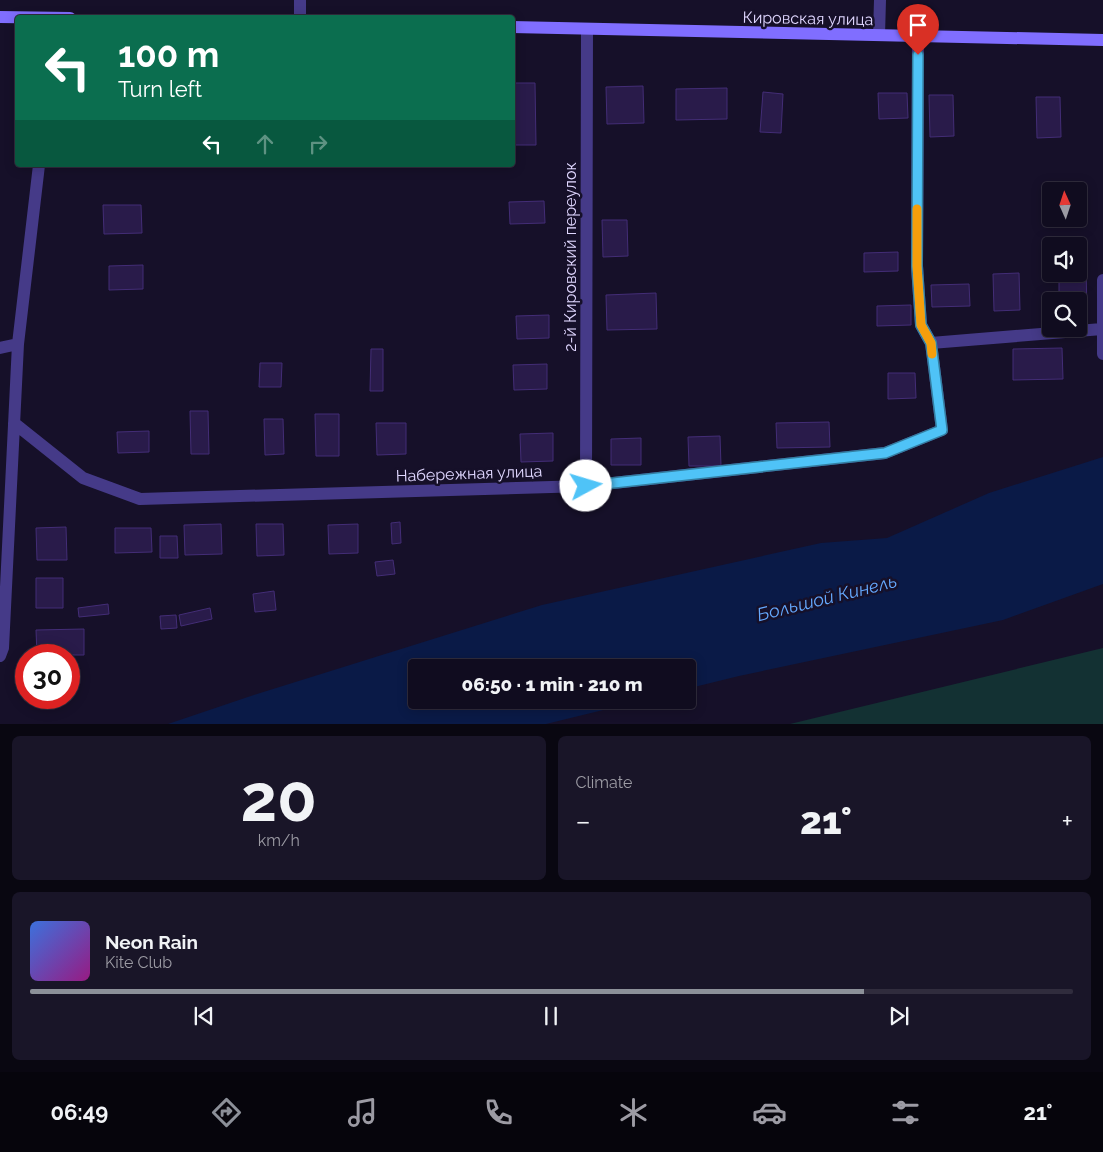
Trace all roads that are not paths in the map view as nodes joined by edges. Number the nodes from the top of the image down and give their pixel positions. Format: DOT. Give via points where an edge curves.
graph roads {
  1 [pos="300,0"];
  2 [pos="880,0"];
  3 [pos="300,15"];
  4 [pos="0,17"];
  5 [pos="15,17"];
  6 [pos="515,27"];
  7 [pos="587,29"];
  8 [pos="879,35"];
  9 [pos="918,36"];
  10 [pos="1103,40"];
  11 [pos="39,167"];
  12 [pos="1103,280"];
  13 [pos="1102,329"];
  14 [pos="931,343"];
  15 [pos="18,344"];
  16 [pos="0,348"];
  17 [pos="1103,354"];
  18 [pos="14,423"];
  19 [pos="586,486"];
  20 [pos="2,652"];
  1 -- 3 [label="street"];
  2 -- 8 [label="street"];
  4 -- 5 [label="main road"];
  6 -- 7 [label="main road, Кировская улица"];
  7 -- 8 [label="main road, Кировская улица"];
  7 -- 19 [label="street, 2-й Кировский переулок"];
  8 -- 9 [label="main road, Кировская улица"];
  9 -- 10 [label="main road, Кировская улица"];
  9 -- 14 [label="street" via="917,266 921,325"];
  11 -- 15 [label="street"];
  12 -- 13 [label="street"];
  13 -- 14 [label="street"];
  13 -- 17 [label="street"];
  14 -- 19 [label="street, Набережная улица" via="942,430 885,453"];
  15 -- 16 [label="street"];
  15 -- 18 [label="street"];
  18 -- 19 [label="street, Набережная улица" via="83,478 140,499"];
  18 -- 20 [label="street"];
}
